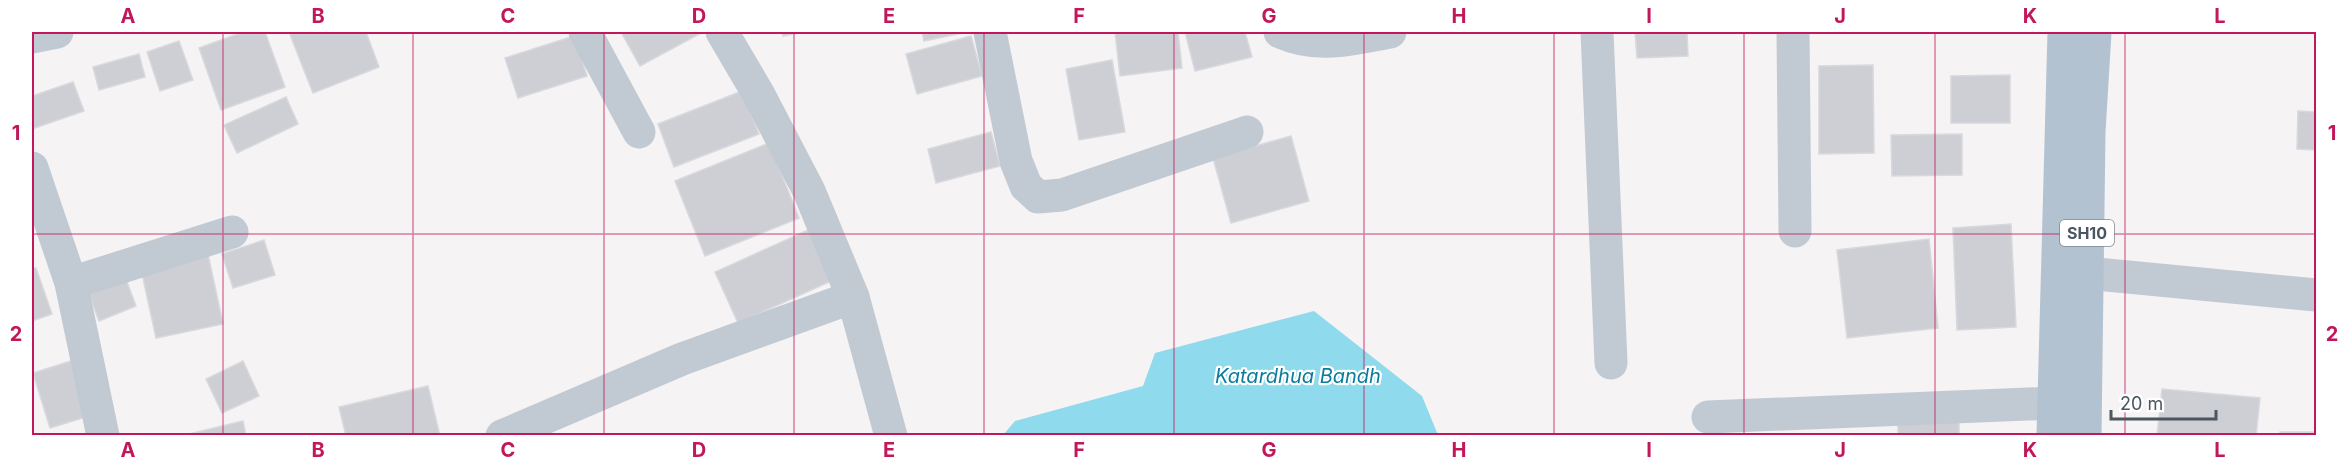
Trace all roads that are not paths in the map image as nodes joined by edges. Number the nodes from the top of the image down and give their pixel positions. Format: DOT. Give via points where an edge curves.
graph roads {
  1 [pos="57,32"];
  2 [pos="585,32"];
  3 [pos="722,32"];
  4 [pos="990,32"];
  5 [pos="1280,32"];
  6 [pos="1390,32"];
  7 [pos="1597,32"];
  8 [pos="1793,32"];
  9 [pos="2064,32"];
  10 [pos="2095,32"];
  11 [pos="32,37"];
  12 [pos="639,132"];
  13 [pos="1246,132"];
  14 [pos="32,168"];
  15 [pos="1795,231"];
  16 [pos="231,232"];
  17 [pos="2086,273"];
  18 [pos="70,283"];
  19 [pos="2316,295"];
  20 [pos="853,297"];
  21 [pos="1611,363"];
  22 [pos="2054,403"];
  23 [pos="1708,417"];
  24 [pos="103,435"];
  25 [pos="502,435"];
  26 [pos="891,435"];
  27 [pos="2053,435"];
  28 [pos="2085,435"];
  1 -- 11 [label="street"];
  2 -- 12 [label="street"];
  3 -- 20 [label="street" via="809,191"];
  4 -- 13 [label="street" via="1016,161 1026,186 1038,197 1062,195"];
  5 -- 6 [label="street" via="1298,40 1324,42"];
  7 -- 21 [label="street"];
  8 -- 15 [label="street"];
  9 -- 22 [label="main road, SH10"];
  10 -- 17 [label="main road, SH10"];
  14 -- 18 [label="street"];
  16 -- 18 [label="street"];
  17 -- 19 [label="street"];
  17 -- 28 [label="main road, SH10"];
  18 -- 24 [label="street"];
  20 -- 25 [label="street" via="682,359"];
  20 -- 26 [label="street"];
  22 -- 23 [label="street"];
  22 -- 27 [label="main road, SH10"];
}
